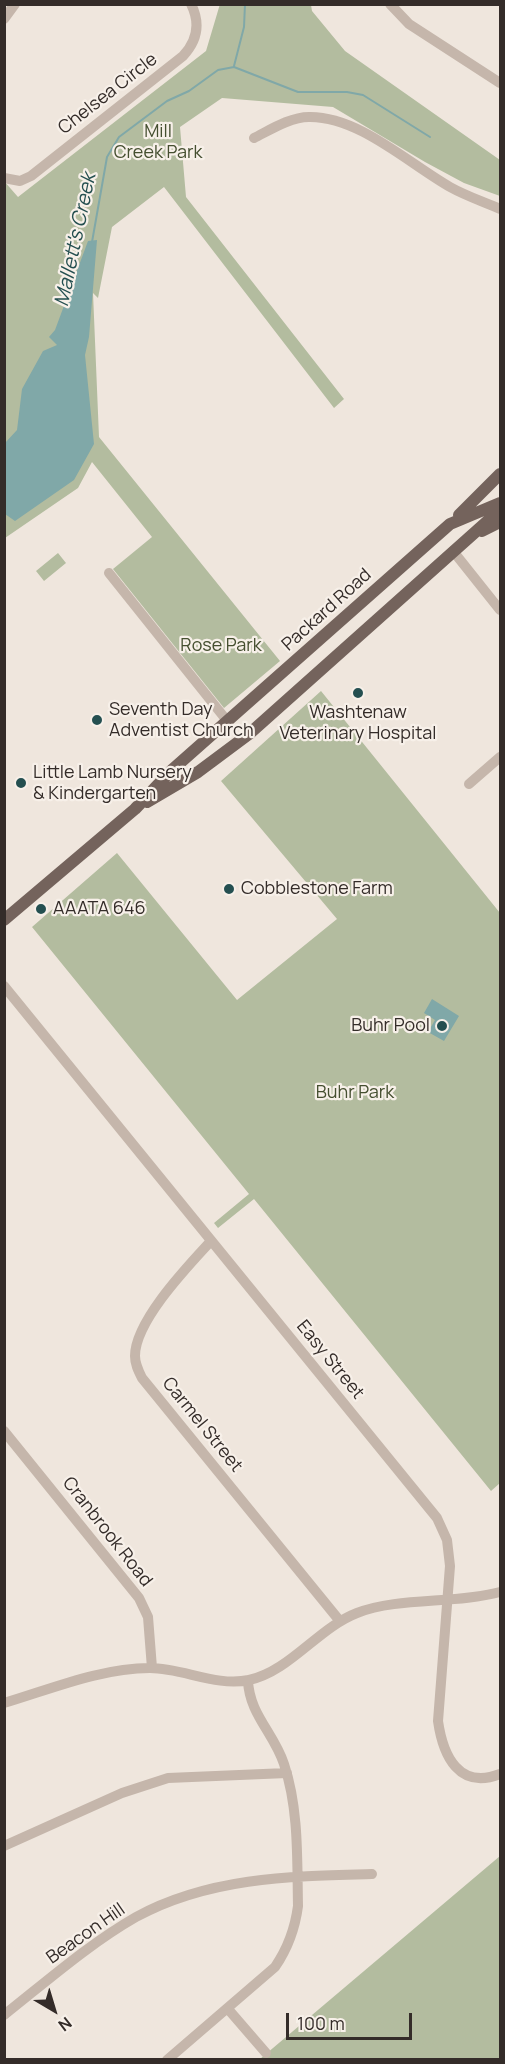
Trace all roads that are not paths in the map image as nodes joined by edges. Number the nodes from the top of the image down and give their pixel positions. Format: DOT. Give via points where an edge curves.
graph roads {
  1 [pos="15,4"];
  2 [pos="191,4"];
  3 [pos="390,4"];
  4 [pos="4,19"];
  5 [pos="501,83"];
  6 [pos="254,138"];
  7 [pos="4,178"];
  8 [pos="501,209"];
  9 [pos="501,474"];
  10 [pos="501,503"];
  11 [pos="498,516"];
  12 [pos="450,524"];
  13 [pos="453,551"];
  14 [pos="109,573"];
  15 [pos="501,610"];
  16 [pos="348,615"];
  17 [pos="276,679"];
  18 [pos="308,682"];
  19 [pos="228,722"];
  20 [pos="223,754"];
  21 [pos="501,757"];
  22 [pos="469,784"];
  23 [pos="135,809"];
  24 [pos="5,917"];
  25 [pos="4,986"];
  26 [pos="211,1241"];
  27 [pos="4,1431"];
  28 [pos="501,1592"];
  29 [pos="446,1601"];
  30 [pos="339,1620"];
  31 [pos="152,1668"];
  32 [pos="248,1680"];
  33 [pos="4,1703"];
  34 [pos="287,1773"];
  35 [pos="501,1774"];
  36 [pos="4,1845"];
  37 [pos="372,1874"];
  38 [pos="297,1876"];
  39 [pos="228,2008"];
  40 [pos="4,2015"];
  41 [pos="266,2053"];
  42 [pos="167,2060"];
  1 -- 4 [label="street"];
  2 -- 7 [label="street, Chelsea Circle" via="196,34 183,56 31,176 20,181"];
  3 -- 5 [label="street" via="409,24"];
  6 -- 8 [label="street" via="306,117 332,118 351,125 452,188"];
  9 -- 12 [label="main road"];
  10 -- 12 [label="main road, Packard Road"];
  11 -- 13 [label="main road, Packard Road"];
  12 -- 16 [label="main road, Packard Road"];
  13 -- 15 [label="street"];
  13 -- 18 [label="main road, Packard Road"];
  14 -- 19 [label="street"];
  16 -- 17 [label="main road, Packard Road"];
  16 -- 18 [label="main road" via="334,636 299,668 299,679"];
  17 -- 19 [label="main road, Packard Road"];
  17 -- 20 [label="main road" via="256,705 210,746 210,754"];
  18 -- 20 [label="main road, Packard Road"];
  19 -- 23 [label="main road, Packard Road" via="173,769"];
  20 -- 23 [label="main road, Packard Road"];
  21 -- 22 [label="street"];
  23 -- 24 [label="main road, Packard Road"];
  25 -- 26 [label="street, Easy Street"];
  26 -- 29 [label="street, Easy Street" via="437,1518 450,1553"];
  26 -- 30 [label="street, Carmel Street" via="187,1267 143,1330 135,1354 136,1367"];
  27 -- 31 [label="street, Cranbrook Road" via="139,1598 147,1617"];
  28 -- 29 [label="street"];
  29 -- 30 [label="street" via="378,1607"];
  29 -- 35 [label="street, Easy Street" via="440,1739 453,1766 464,1773 488,1778"];
  30 -- 32 [label="street" via="276,1667"];
  31 -- 32 [label="street" via="219,1680"];
  31 -- 33 [label="street" via="114,1671"];
  32 -- 34 [label="street" via="252,1707 278,1749"];
  34 -- 36 [label="street" via="168,1778 122,1793"];
  34 -- 38 [label="street" via="294,1807"];
  37 -- 38 [label="street, Beacon Hill"];
  38 -- 39 [label="street" via="296,1921 285,1952 260,1982"];
  38 -- 40 [label="street, Beacon Hill" via="227,1884 138,1916"];
  39 -- 41 [label="street"];
  39 -- 42 [label="street"];
}
